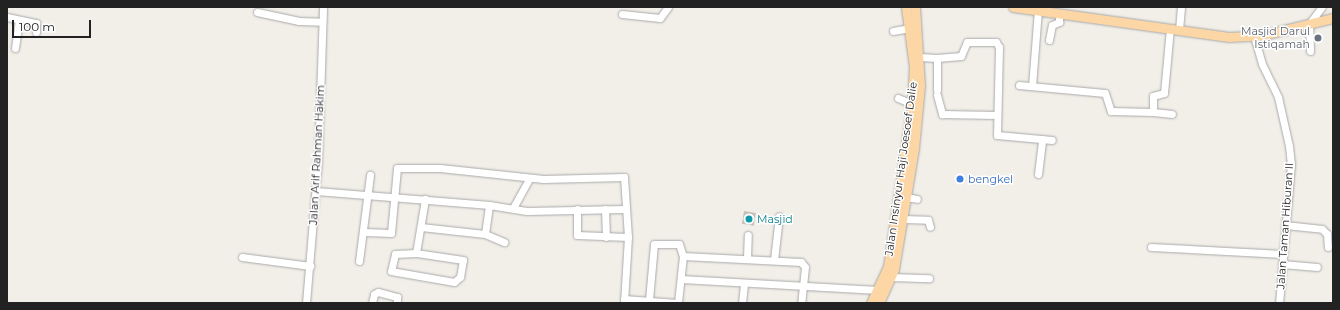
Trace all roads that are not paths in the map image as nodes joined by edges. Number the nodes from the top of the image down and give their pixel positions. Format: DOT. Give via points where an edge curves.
graph roads {
  1 [pos="323,7"];
  2 [pos="668,7"];
  3 [pos="906,7"];
  4 [pos="915,7"];
  5 [pos="1013,7"];
  6 [pos="1181,7"];
  7 [pos="1322,7"];
  8 [pos="1038,10"];
  9 [pos="257,12"];
  10 [pos="1060,13"];
  11 [pos="622,14"];
  12 [pos="7,17"];
  13 [pos="1333,18"];
  14 [pos="19,20"];
  15 [pos="322,22"];
  16 [pos="1309,24"];
  17 [pos="910,28"];
  18 [pos="1174,29"];
  19 [pos="893,31"];
  20 [pos="36,32"];
  21 [pos="1254,36"];
  22 [pos="1049,40"];
  23 [pos="15,48"];
  24 [pos="1310,51"];
  25 [pos="920,58"];
  26 [pos="937,58"];
  27 [pos="1019,85"];
  28 [pos="1032,86"];
  29 [pos="898,98"];
  30 [pos="912,104"];
  31 [pos="1152,112"];
  32 [pos="1172,114"];
  33 [pos="997,115"];
  34 [pos="1042,140"];
  35 [pos="1052,140"];
  36 [pos="1038,174"];
  37 [pos="370,175"];
  38 [pos="529,178"];
  39 [pos="316,191"];
  40 [pos="368,195"];
  41 [pos="393,196"];
  42 [pos="906,197"];
  43 [pos="425,199"];
  44 [pos="917,199"];
  45 [pos="489,205"];
  46 [pos="513,208"];
  47 [pos="577,209"];
  48 [pos="605,209"];
  49 [pos="624,209"];
  50 [pos="779,216"];
  51 [pos="902,219"];
  52 [pos="1285,226"];
  53 [pos="421,227"];
  54 [pos="930,227"];
  55 [pos="364,232"];
  56 [pos="485,234"];
  57 [pos="748,235"];
  58 [pos="606,237"];
  59 [pos="628,237"];
  60 [pos="504,242"];
  61 [pos="1151,246"];
  62 [pos="1328,247"];
  63 [pos="416,253"];
  64 [pos="1283,254"];
  65 [pos="683,256"];
  66 [pos="242,257"];
  67 [pos="747,258"];
  68 [pos="774,260"];
  69 [pos="359,261"];
  70 [pos="1282,264"];
  71 [pos="310,266"];
  72 [pos="1317,267"];
  73 [pos="891,277"];
  74 [pos="929,278"];
  75 [pos="681,279"];
  76 [pos="744,284"];
  77 [pos="804,285"];
  78 [pos="878,290"];
  79 [pos="649,300"];
  80 [pos="624,301"];
  81 [pos="306,303"];
  82 [pos="372,303"];
  83 [pos="397,303"];
  84 [pos="677,303"];
  85 [pos="742,303"];
  86 [pos="801,303"];
  87 [pos="871,303"];
  88 [pos="879,303"];
  89 [pos="1280,303"];
  1 -- 15 [label="street, Jalan Arif Rahman Hakim"];
  2 -- 11 [label="street" via="660,18"];
  3 -- 17 [label="main road, Jalan Insinyur Haji Joesoef Dalie"];
  4 -- 25 [label="main road, Jalan Insinyur Haji Joesoef Dalie"];
  5 -- 8 [label="main road"];
  6 -- 18 [label="street"];
  7 -- 16 [label="street"];
  8 -- 10 [label="main road"];
  8 -- 28 [label="street"];
  9 -- 15 [label="street" via="269,16 288,13 294,20"];
  10 -- 18 [label="main road"];
  10 -- 22 [label="street" via="1059,22 1052,25"];
  12 -- 14 [label="street"];
  13 -- 16 [label="main road"];
  14 -- 20 [label="street" via="36,23"];
  14 -- 23 [label="street"];
  15 -- 39 [label="street, Jalan Arif Rahman Hakim"];
  16 -- 21 [label="main road"];
  16 -- 24 [label="street"];
  17 -- 19 [label="street"];
  17 -- 30 [label="main road, Jalan Insinyur Haji Joesoef Dalie" via="914,67"];
  18 -- 21 [label="main road" via="1226,37"];
  18 -- 31 [label="street" via="1164,93 1153,96"];
  21 -- 52 [label="street, Jalan Taman Hiburan II" via="1287,129 1291,164"];
  25 -- 26 [label="street"];
  25 -- 42 [label="main road, Jalan Insinyur Haji Joesoef Dalie" via="919,102"];
  26 -- 33 [label="street" via="937,92 942,114"];
  26 -- 33 [label="street" via="961,56 966,42 997,43"];
  27 -- 28 [label="street"];
  28 -- 31 [label="street" via="1105,93 1111,111"];
  29 -- 30 [label="street"];
  30 -- 78 [label="main road, Jalan Insinyur Haji Joesoef Dalie" via="890,251"];
  31 -- 32 [label="street"];
  33 -- 34 [label="street" via="998,136"];
  34 -- 35 [label="street"];
  34 -- 36 [label="street"];
  37 -- 40 [label="street"];
  38 -- 41 [label="street" via="440,168 399,167"];
  38 -- 46 [label="street"];
  38 -- 49 [label="street" via="623,176"];
  39 -- 40 [label="street"];
  39 -- 71 [label="street, Jalan Arif Rahman Hakim"];
  40 -- 41 [label="street"];
  40 -- 55 [label="street"];
  41 -- 43 [label="street"];
  41 -- 55 [label="street" via="390,235"];
  42 -- 44 [label="street"];
  42 -- 51 [label="main road, Jalan Insinyur Haji Joesoef Dalie"];
  43 -- 45 [label="street"];
  43 -- 53 [label="street"];
  45 -- 46 [label="street"];
  45 -- 56 [label="street"];
  46 -- 47 [label="street"];
  47 -- 48 [label="street"];
  47 -- 58 [label="street" via="577,236"];
  48 -- 49 [label="street"];
  48 -- 58 [label="street"];
  49 -- 59 [label="street"];
  50 -- 68 [label="street"];
  51 -- 54 [label="street" via="928,220"];
  51 -- 73 [label="main road, Jalan Insinyur Haji Joesoef Dalie"];
  52 -- 62 [label="street" via="1322,229 1327,234"];
  52 -- 64 [label="street, Jalan Taman Hiburan II"];
  53 -- 56 [label="street"];
  53 -- 63 [label="street"];
  55 -- 69 [label="street"];
  56 -- 60 [label="street"];
  57 -- 67 [label="street"];
  58 -- 59 [label="street"];
  59 -- 80 [label="street"];
  61 -- 64 [label="street"];
  63 -- 63 [label="street" via="395,254 391,271 454,282 460,277 463,260"];
  64 -- 70 [label="street, Jalan Taman Hiburan II"];
  65 -- 67 [label="street"];
  65 -- 75 [label="street"];
  65 -- 79 [label="street" via="679,244 654,244"];
  66 -- 71 [label="street"];
  67 -- 68 [label="street"];
  68 -- 77 [label="street" via="805,264"];
  70 -- 72 [label="street"];
  70 -- 89 [label="street, Jalan Taman Hiburan II"];
  71 -- 81 [label="street, Jalan Arif Rahman Hakim"];
  73 -- 74 [label="street"];
  73 -- 88 [label="main road, Jalan Insinyur Haji Joesoef Dalie"];
  75 -- 76 [label="street"];
  75 -- 84 [label="street"];
  76 -- 77 [label="street"];
  76 -- 85 [label="street"];
  77 -- 78 [label="street"];
  77 -- 86 [label="street"];
  78 -- 87 [label="main road, Jalan Insinyur Haji Joesoef Dalie"];
  79 -- 80 [label="street"];
  79 -- 84 [label="street"];
  82 -- 83 [label="street" via="378,292 397,298"];
}
